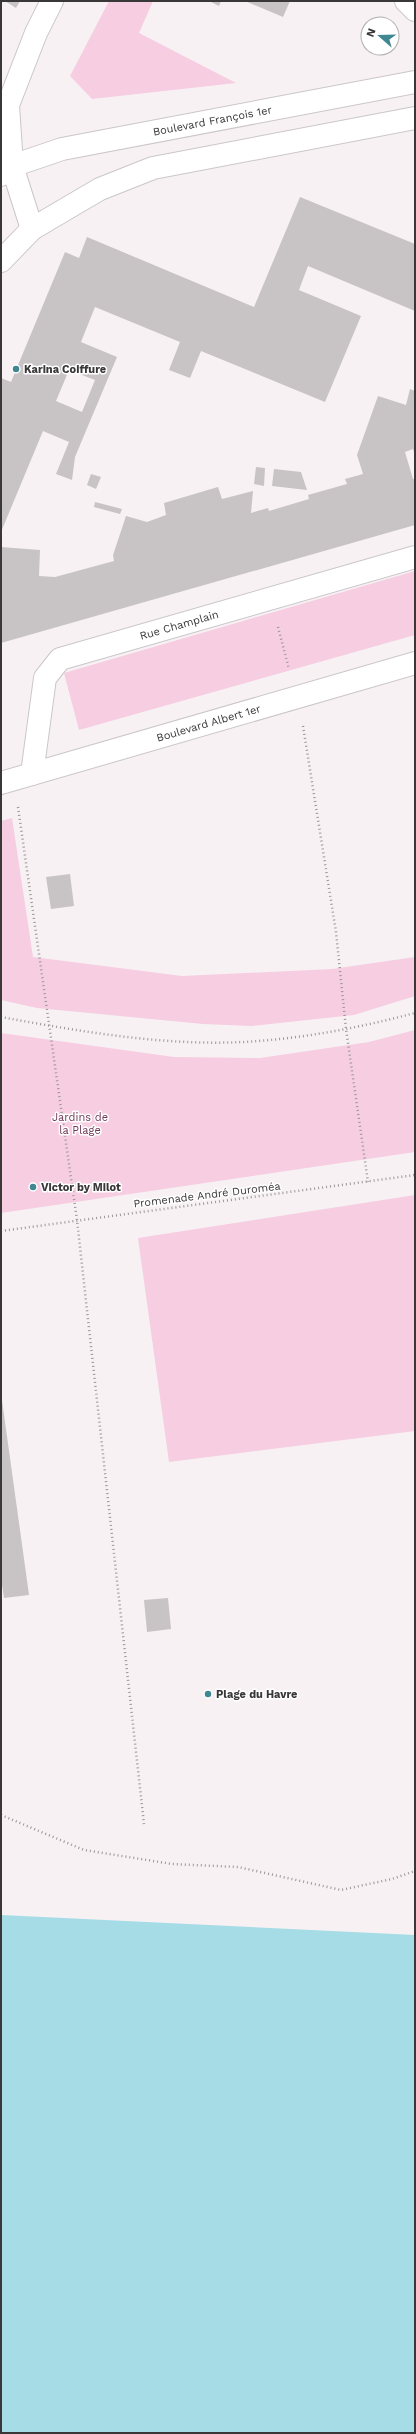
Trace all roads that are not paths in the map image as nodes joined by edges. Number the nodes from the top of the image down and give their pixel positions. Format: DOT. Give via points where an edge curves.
graph roads {
  1 [pos="52,1"];
  2 [pos="406,1"];
  3 [pos="415,10"];
  4 [pos="415,82"];
  5 [pos="415,118"];
  6 [pos="6,170"];
  7 [pos="32,229"];
  8 [pos="1,261"];
  9 [pos="415,557"];
  10 [pos="415,663"];
  11 [pos="16,778"];
  1 -- 6 [label="street" via="36,33 8,105"];
  2 -- 3 [label="street"];
  4 -- 6 [label="street, Boulevard François 1er" via="62,149"];
  5 -- 7 [label="street" via="153,168 100,189"];
  6 -- 7 [label="street"];
  7 -- 8 [label="street"];
  9 -- 11 [label="street, Rue Champlain" via="60,659 45,678"];
  10 -- 11 [label="street, Boulevard Albert 1er"];
}
